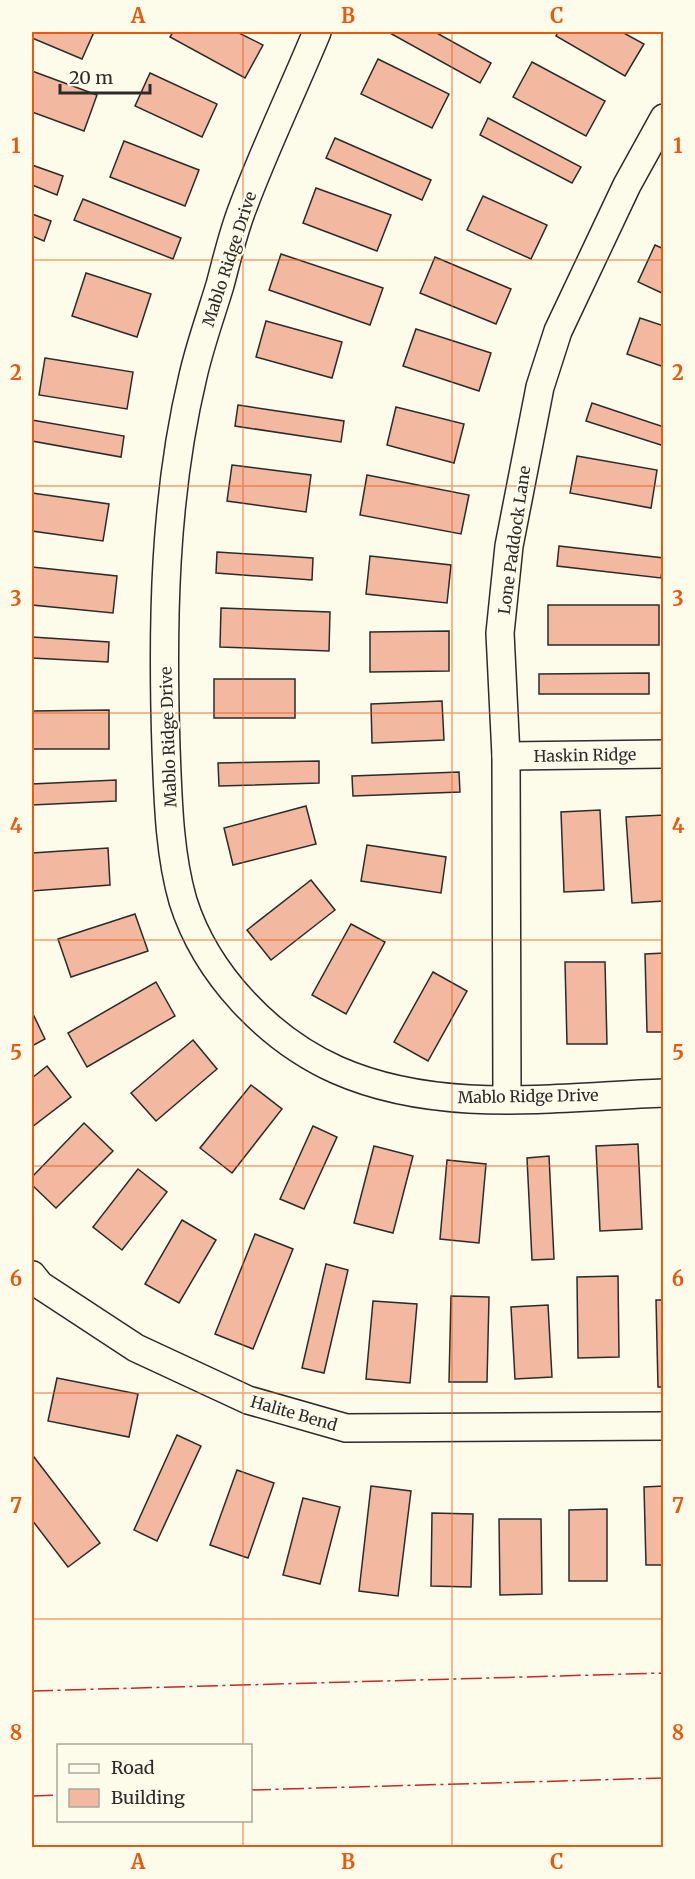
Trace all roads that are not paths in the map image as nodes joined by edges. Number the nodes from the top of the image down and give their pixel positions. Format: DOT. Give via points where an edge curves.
graph roads {
  1 [pos="317,32"];
  2 [pos="663,118"];
  3 [pos="663,754"];
  4 [pos="506,756"];
  5 [pos="663,1093"];
  6 [pos="507,1098"];
  7 [pos="34,1285"];
  8 [pos="663,1426"];
  1 -- 6 [label="street, Mablo Ridge Drive" via="242,209 193,375 180,438 166,573 165,713 173,850 183,902 206,953 238,996 272,1030 336,1070 376,1083 466,1100"];
  2 -- 4 [label="street, Lone Paddock Lane" via="558,331 540,387 509,546 500,633"];
  3 -- 4 [label="street, Haskin Ridge"];
  4 -- 6 [label="street, Lone Paddock Lane"];
  5 -- 6 [label="street, Mablo Ridge Drive"];
  7 -- 8 [label="street, Halite Bend" via="136,1348 227,1391 346,1428"];
}
